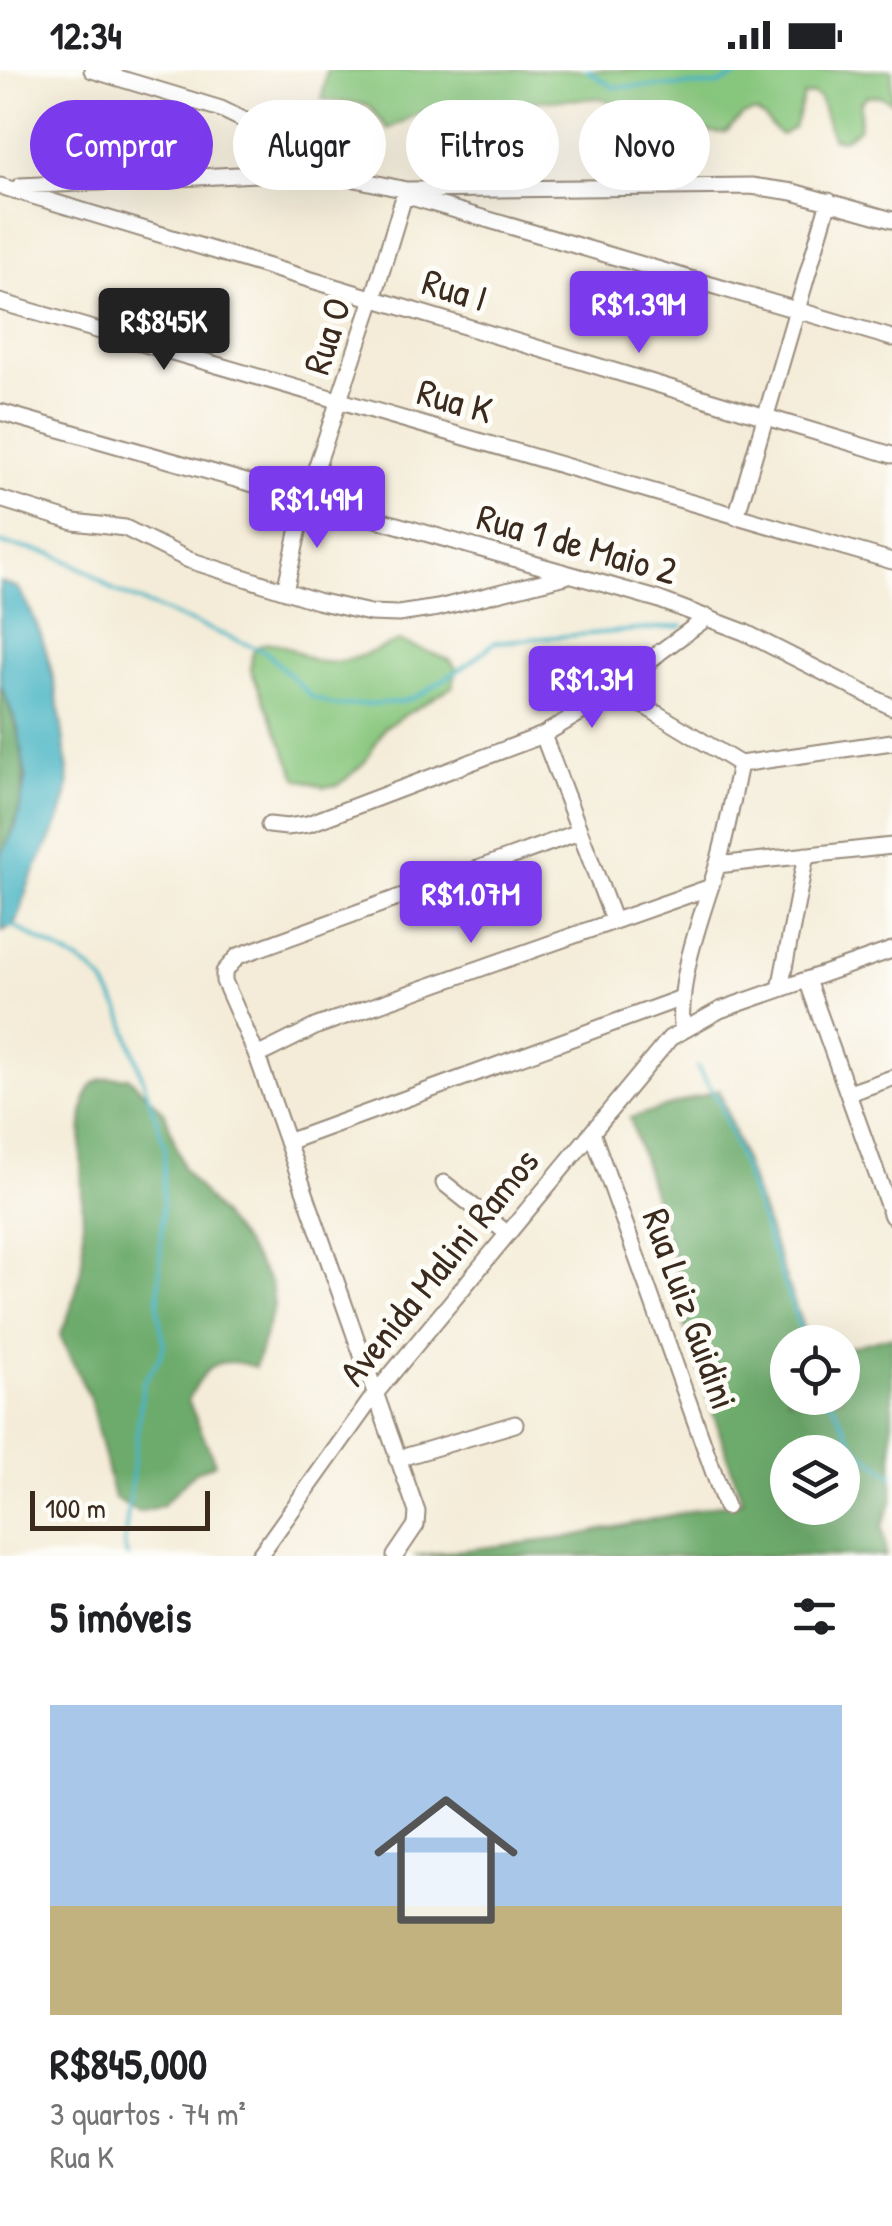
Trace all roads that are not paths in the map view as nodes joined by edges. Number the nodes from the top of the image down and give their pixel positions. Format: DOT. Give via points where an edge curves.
graph roads {
  1 [pos="92,70"];
  2 [pos="233,115"];
  3 [pos="233,175"];
  4 [pos="3,186"];
  5 [pos="386,187"];
  6 [pos="405,192"];
  7 [pos="829,201"];
  8 [pos="892,220"];
  9 [pos="373,298"];
  10 [pos="0,302"];
  11 [pos="798,310"];
  12 [pos="892,338"];
  13 [pos="340,401"];
  14 [pos="0,412"];
  15 [pos="766,418"];
  16 [pos="892,455"];
  17 [pos="0,498"];
  18 [pos="305,501"];
  19 [pos="736,517"];
  20 [pos="892,561"];
  21 [pos="570,575"];
  22 [pos="285,591"];
  23 [pos="708,617"];
  24 [pos="618,690"];
  25 [pos="892,707"];
  26 [pos="543,735"];
  27 [pos="892,742"];
  28 [pos="740,764"];
  29 [pos="269,825"];
  30 [pos="580,832"];
  31 [pos="892,846"];
  32 [pos="806,855"];
  33 [pos="717,865"];
  34 [pos="708,888"];
  35 [pos="614,919"];
  36 [pos="892,950"];
  37 [pos="807,980"];
  38 [pos="780,989"];
  39 [pos="680,1000"];
  40 [pos="682,1029"];
  41 [pos="257,1056"];
  42 [pos="892,1078"];
  43 [pos="849,1093"];
  44 [pos="592,1132"];
  45 [pos="287,1142"];
  46 [pos="444,1183"];
  47 [pos="889,1197"];
  48 [pos="892,1216"];
  49 [pos="508,1234"];
  50 [pos="375,1394"];
  51 [pos="515,1424"];
  52 [pos="397,1459"];
  53 [pos="726,1507"];
  54 [pos="259,1556"];
  55 [pos="395,1556"];
  1 -- 2 [label="street"];
  3 -- 4 [label="street"];
  4 -- 9 [label="street, Rua I"];
  5 -- 6 [label="street"];
  6 -- 7 [label="street" via="751,186"];
  6 -- 9 [label="street, Rua O"];
  6 -- 11 [label="street"];
  7 -- 8 [label="street"];
  7 -- 11 [label="street"];
  9 -- 13 [label="street, Rua O"];
  9 -- 15 [label="street, Rua I"];
  10 -- 13 [label="street, Rua K"];
  11 -- 12 [label="street"];
  11 -- 15 [label="street"];
  13 -- 18 [label="street, Rua O"];
  13 -- 19 [label="street, Rua K"];
  14 -- 18 [label="street, Rua 1 de Maio 2"];
  15 -- 16 [label="street, Rua I"];
  15 -- 19 [label="street"];
  17 -- 22 [label="street" via="74,522 125,528 176,555"];
  18 -- 21 [label="street, Rua 1 de Maio 2"];
  18 -- 22 [label="street, Rua O"];
  19 -- 20 [label="street, Rua K"];
  21 -- 22 [label="street" via="398,614 341,608"];
  21 -- 23 [label="street, Rua 1 de Maio 2"];
  23 -- 24 [label="street"];
  23 -- 25 [label="street, Rua 1 de Maio 2"];
  24 -- 26 [label="street"];
  24 -- 28 [label="street"];
  26 -- 29 [label="street" via="308,824"];
  26 -- 30 [label="street"];
  27 -- 28 [label="street"];
  28 -- 33 [label="street"];
  30 -- 35 [label="street"];
  30 -- 41 [label="street" via="238,956 224,981"];
  31 -- 32 [label="street"];
  32 -- 33 [label="street"];
  32 -- 38 [label="street"];
  33 -- 34 [label="street"];
  34 -- 35 [label="street"];
  34 -- 39 [label="street"];
  35 -- 41 [label="street" via="316,1026"];
  36 -- 37 [label="street"];
  37 -- 38 [label="street"];
  37 -- 43 [label="street"];
  38 -- 40 [label="street"];
  39 -- 40 [label="street"];
  39 -- 45 [label="street"];
  40 -- 44 [label="street, Avenida Malini Ramos"];
  41 -- 45 [label="street"];
  42 -- 43 [label="street"];
  43 -- 47 [label="street"];
  44 -- 49 [label="street, Avenida Malini Ramos"];
  44 -- 53 [label="street, Rua Luiz Guidini"];
  45 -- 50 [label="street"];
  46 -- 49 [label="street"];
  47 -- 48 [label="street"];
  49 -- 50 [label="street, Avenida Malini Ramos"];
  50 -- 52 [label="street"];
  50 -- 54 [label="street, Avenida Malini Ramos"];
  51 -- 52 [label="street"];
  52 -- 55 [label="street" via="417,1518"];
}
